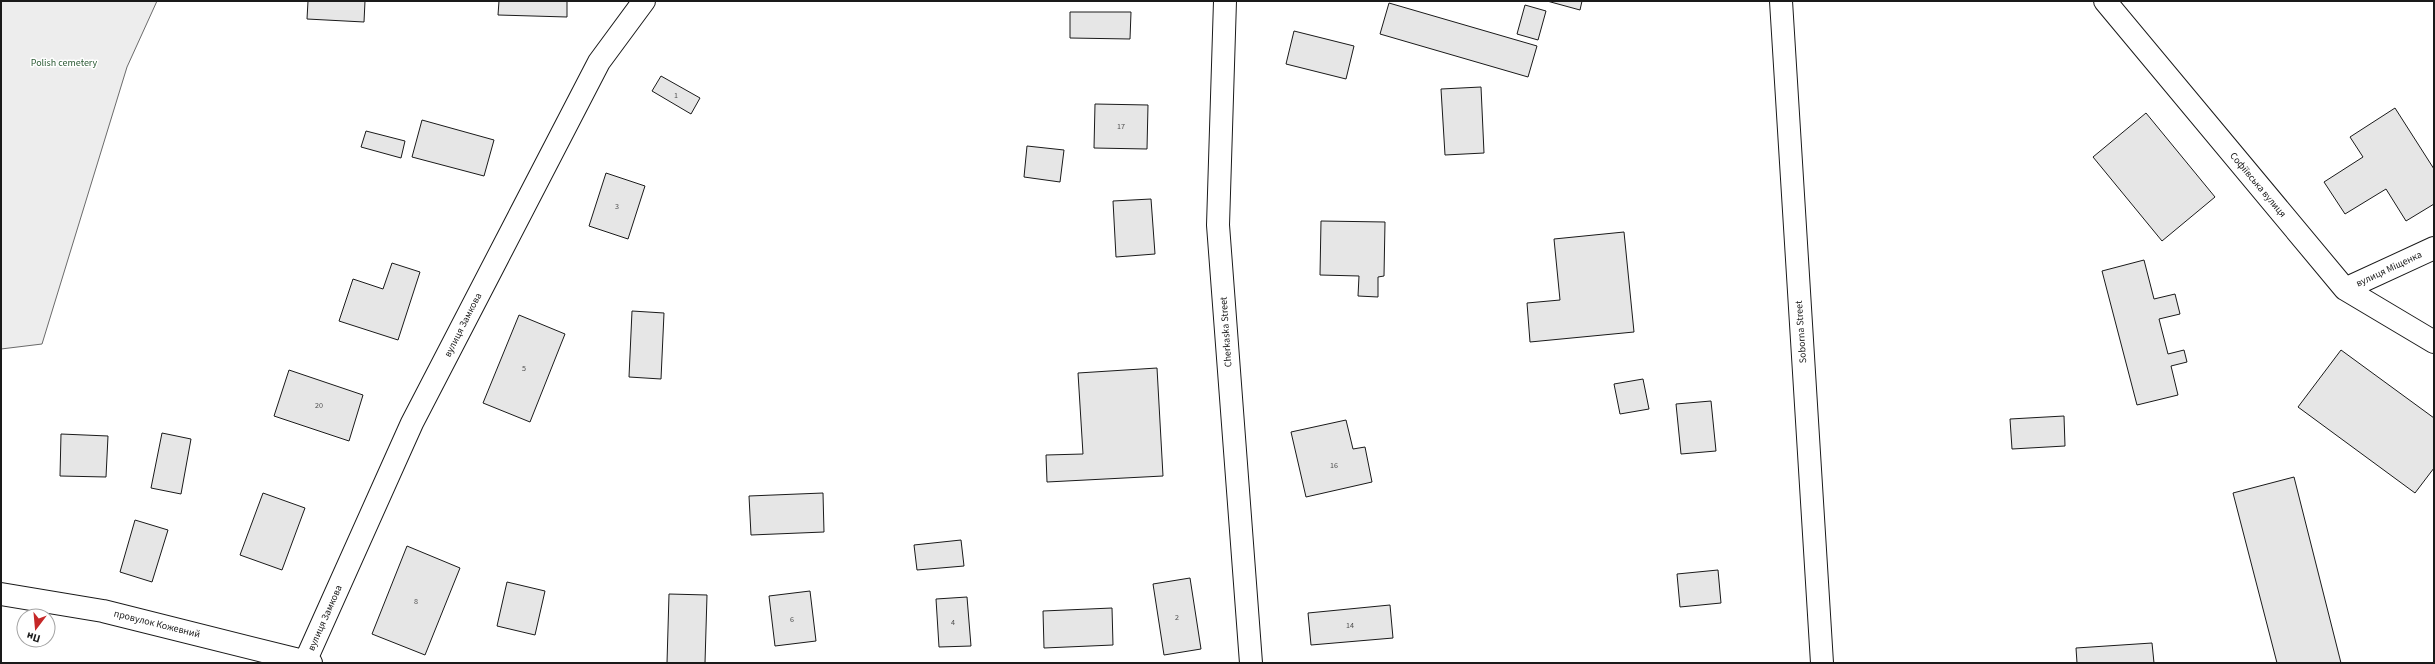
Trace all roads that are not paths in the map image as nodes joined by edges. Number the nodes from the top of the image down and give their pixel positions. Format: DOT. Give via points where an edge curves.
graph roads {
  1 [pos="644,1"];
  2 [pos="1225,1"];
  3 [pos="1780,1"];
  4 [pos="2106,1"];
  5 [pos="2434,248"];
  6 [pos="2344,290"];
  7 [pos="2434,342"];
  8 [pos="1,594"];
  9 [pos="308,662"];
  10 [pos="1251,663"];
  11 [pos="1822,663"];
  1 -- 9 [label="street, вулиця Замкова" via="599,62 412,423"];
  2 -- 10 [label="street, Cherkaska Street" via="1218,225"];
  3 -- 11 [label="street, Soborna Street"];
  4 -- 6 [label="street, Софіївська вулиця"];
  5 -- 6 [label="street, вулиця Міщенка"];
  6 -- 7 [label="street, Софіївська вулиця"];
  8 -- 9 [label="street, провулок Кожевний" via="103,611"];
}
